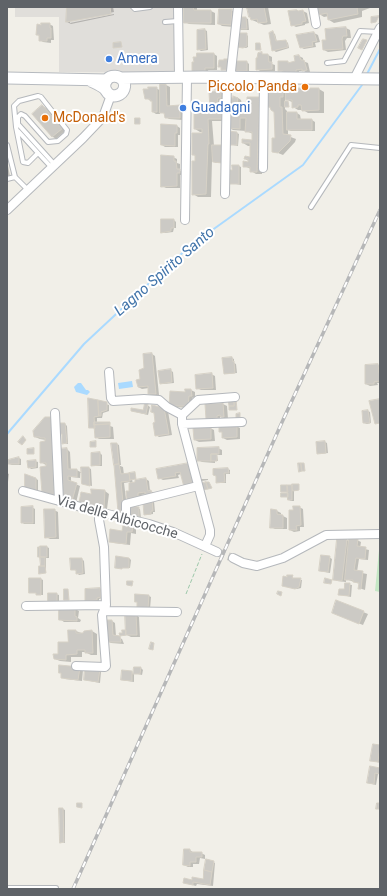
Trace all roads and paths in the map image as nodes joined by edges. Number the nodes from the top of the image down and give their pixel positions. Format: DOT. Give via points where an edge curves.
graph roads {
  1 [pos="133,7"];
  2 [pos="150,7"];
  3 [pos="178,7"];
  4 [pos="238,7"];
  5 [pos="313,7"];
  6 [pos="178,20"];
  7 [pos="165,22"];
  8 [pos="316,24"];
  9 [pos="379,30"];
  10 [pos="327,63"];
  11 [pos="183,77"];
  12 [pos="7,78"];
  13 [pos="230,78"];
  14 [pos="264,78"];
  15 [pos="354,79"];
  16 [pos="380,79"];
  17 [pos="123,81"];
  18 [pos="108,88"];
  19 [pos="17,131"];
  20 [pos="7,145"];
  21 [pos="380,148"];
  22 [pos="38,153"];
  23 [pos="53,167"];
  24 [pos="263,168"];
  25 [pos="15,177"];
  26 [pos="7,179"];
  27 [pos="28,190"];
  28 [pos="226,194"];
  29 [pos="311,207"];
  30 [pos="7,209"];
  31 [pos="185,220"];
  32 [pos="109,372"];
  33 [pos="235,397"];
  34 [pos="55,413"];
  35 [pos="182,416"];
  36 [pos="242,422"];
  37 [pos="182,424"];
  38 [pos="198,486"];
  39 [pos="23,491"];
  40 [pos="59,501"];
  41 [pos="99,512"];
  42 [pos="126,518"];
  43 [pos="380,534"];
  44 [pos="206,546"];
  45 [pos="217,552"];
  46 [pos="233,558"];
  47 [pos="186,594"];
  48 [pos="26,606"];
  49 [pos="105,608"];
  50 [pos="177,612"];
  51 [pos="76,666"];
  52 [pos="7,888"];
  53 [pos="20,888"];
  54 [pos="56,888"];
  1 -- 2 [label="lane"];
  3 -- 6 [label="street"];
  4 -- 13 [label="street"];
  5 -- 8 [label="street"];
  6 -- 7 [label="lane"];
  6 -- 11 [label="street"];
  9 -- 10 [label="lane" via="360,31 344,61"];
  9 -- 15 [label="street"];
  11 -- 13 [label="main road"];
  11 -- 17 [label="main road" via="137,78"];
  11 -- 31 [label="street"];
  12 -- 18 [label="main road" via="89,80"];
  13 -- 14 [label="main road"];
  13 -- 28 [label="street"];
  14 -- 15 [label="main road"];
  14 -- 24 [label="street"];
  15 -- 16 [label="main road"];
  17 -- 18 [label="main road" via="115,76 109,78"];
  17 -- 18 [label="main road" via="122,93 116,96"];
  18 -- 23 [label="street" via="104,117"];
  19 -- 22 [label="lane"];
  19 -- 22 [label="lane" via="23,162 28,163"];
  19 -- 23 [label="lane" via="14,106 19,102 41,97 67,130 66,134 58,141 48,142 25,116 21,114 18,117 18,124"];
  20 -- 25 [label="lane"];
  21 -- 29 [label="lane" via="351,145"];
  22 -- 23 [label="lane"];
  23 -- 27 [label="street"];
  25 -- 26 [label="lane"];
  25 -- 27 [label="lane"];
  27 -- 30 [label="street"];
  32 -- 35 [label="street" via="111,398 114,401 159,400"];
  33 -- 35 [label="street" via="198,400"];
  34 -- 40 [label="street"];
  35 -- 37 [label="street"];
  36 -- 37 [label="street"];
  37 -- 38 [label="street"];
  38 -- 42 [label="street" via="126,504"];
  38 -- 44 [label="street" via="210,530"];
  39 -- 40 [label="street, Via delle Albicocche"];
  40 -- 41 [label="street, Via delle Albicocche"];
  41 -- 42 [label="street, Via delle Albicocche"];
  41 -- 49 [label="street" via="104,547"];
  42 -- 44 [label="street, Via delle Albicocche" via="173,532"];
  43 -- 46 [label="street" via="326,535 283,558 257,566"];
  44 -- 45 [label="street, Via delle Albicocche"];
  44 -- 47 [label="path"];
  48 -- 49 [label="street"];
  49 -- 50 [label="street"];
  49 -- 51 [label="street" via="102,615 106,666"];
  52 -- 53 [label="lane"];
  53 -- 54 [label="lane"];
}
